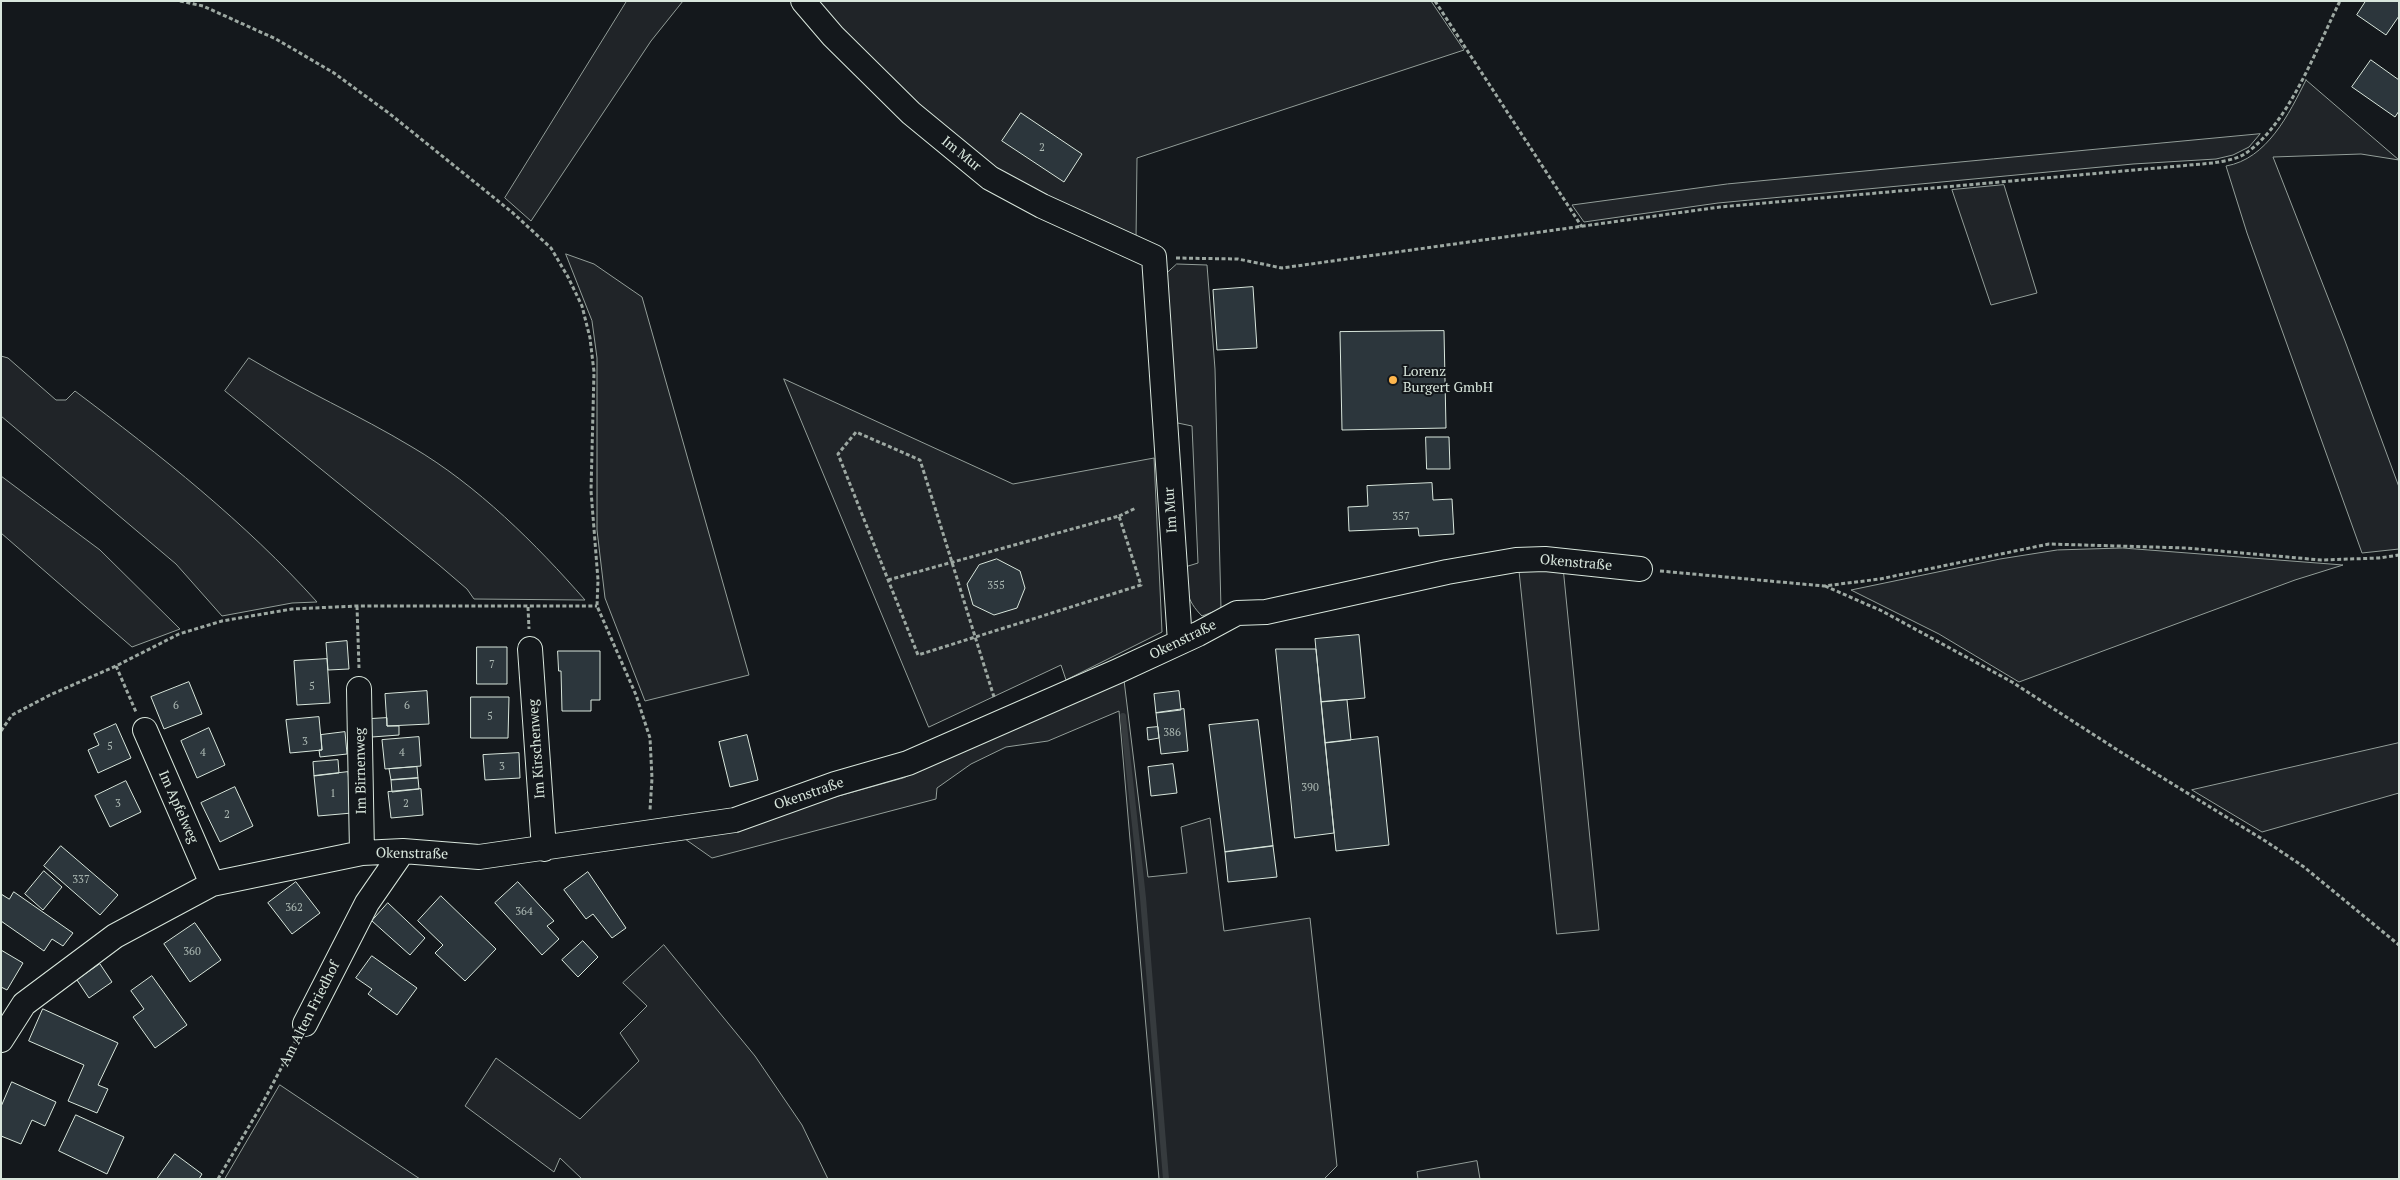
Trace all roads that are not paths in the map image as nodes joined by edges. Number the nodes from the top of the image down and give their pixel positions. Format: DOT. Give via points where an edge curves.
graph roads {
  1 [pos="803,1"];
  2 [pos="1640,569"];
  3 [pos="1180,642"];
  4 [pos="530,649"];
  5 [pos="359,688"];
  6 [pos="145,730"];
  7 [pos="544,849"];
  8 [pos="403,851"];
  9 [pos="362,854"];
  10 [pos="212,884"];
  11 [pos="305,1024"];
  12 [pos="1,1040"];
  1 -- 3 [label="street, Im Mur" via="833,36 911,113 990,178 1042,206 1154,257"];
  2 -- 3 [label="street, Okenstraße" via="1546,559 1516,560 1266,612 1237,613"];
  3 -- 7 [label="street, Okenstraße" via="908,763 835,784 735,820"];
  4 -- 7 [label="street, Im Kirschenweg"];
  5 -- 9 [label="street, Im Birnenweg"];
  6 -- 10 [label="street, Im Apfelweg"];
  7 -- 8 [label="street, Okenstraße" via="479,857"];
  8 -- 9 [label="street, Okenstraße"];
  8 -- 11 [label="street, Am Alten Friedhof" via="367,903"];
  9 -- 10 [label="street, Okenstraße"];
  10 -- 12 [label="street, Okenstraße" via="115,936 24,1004"];
}
